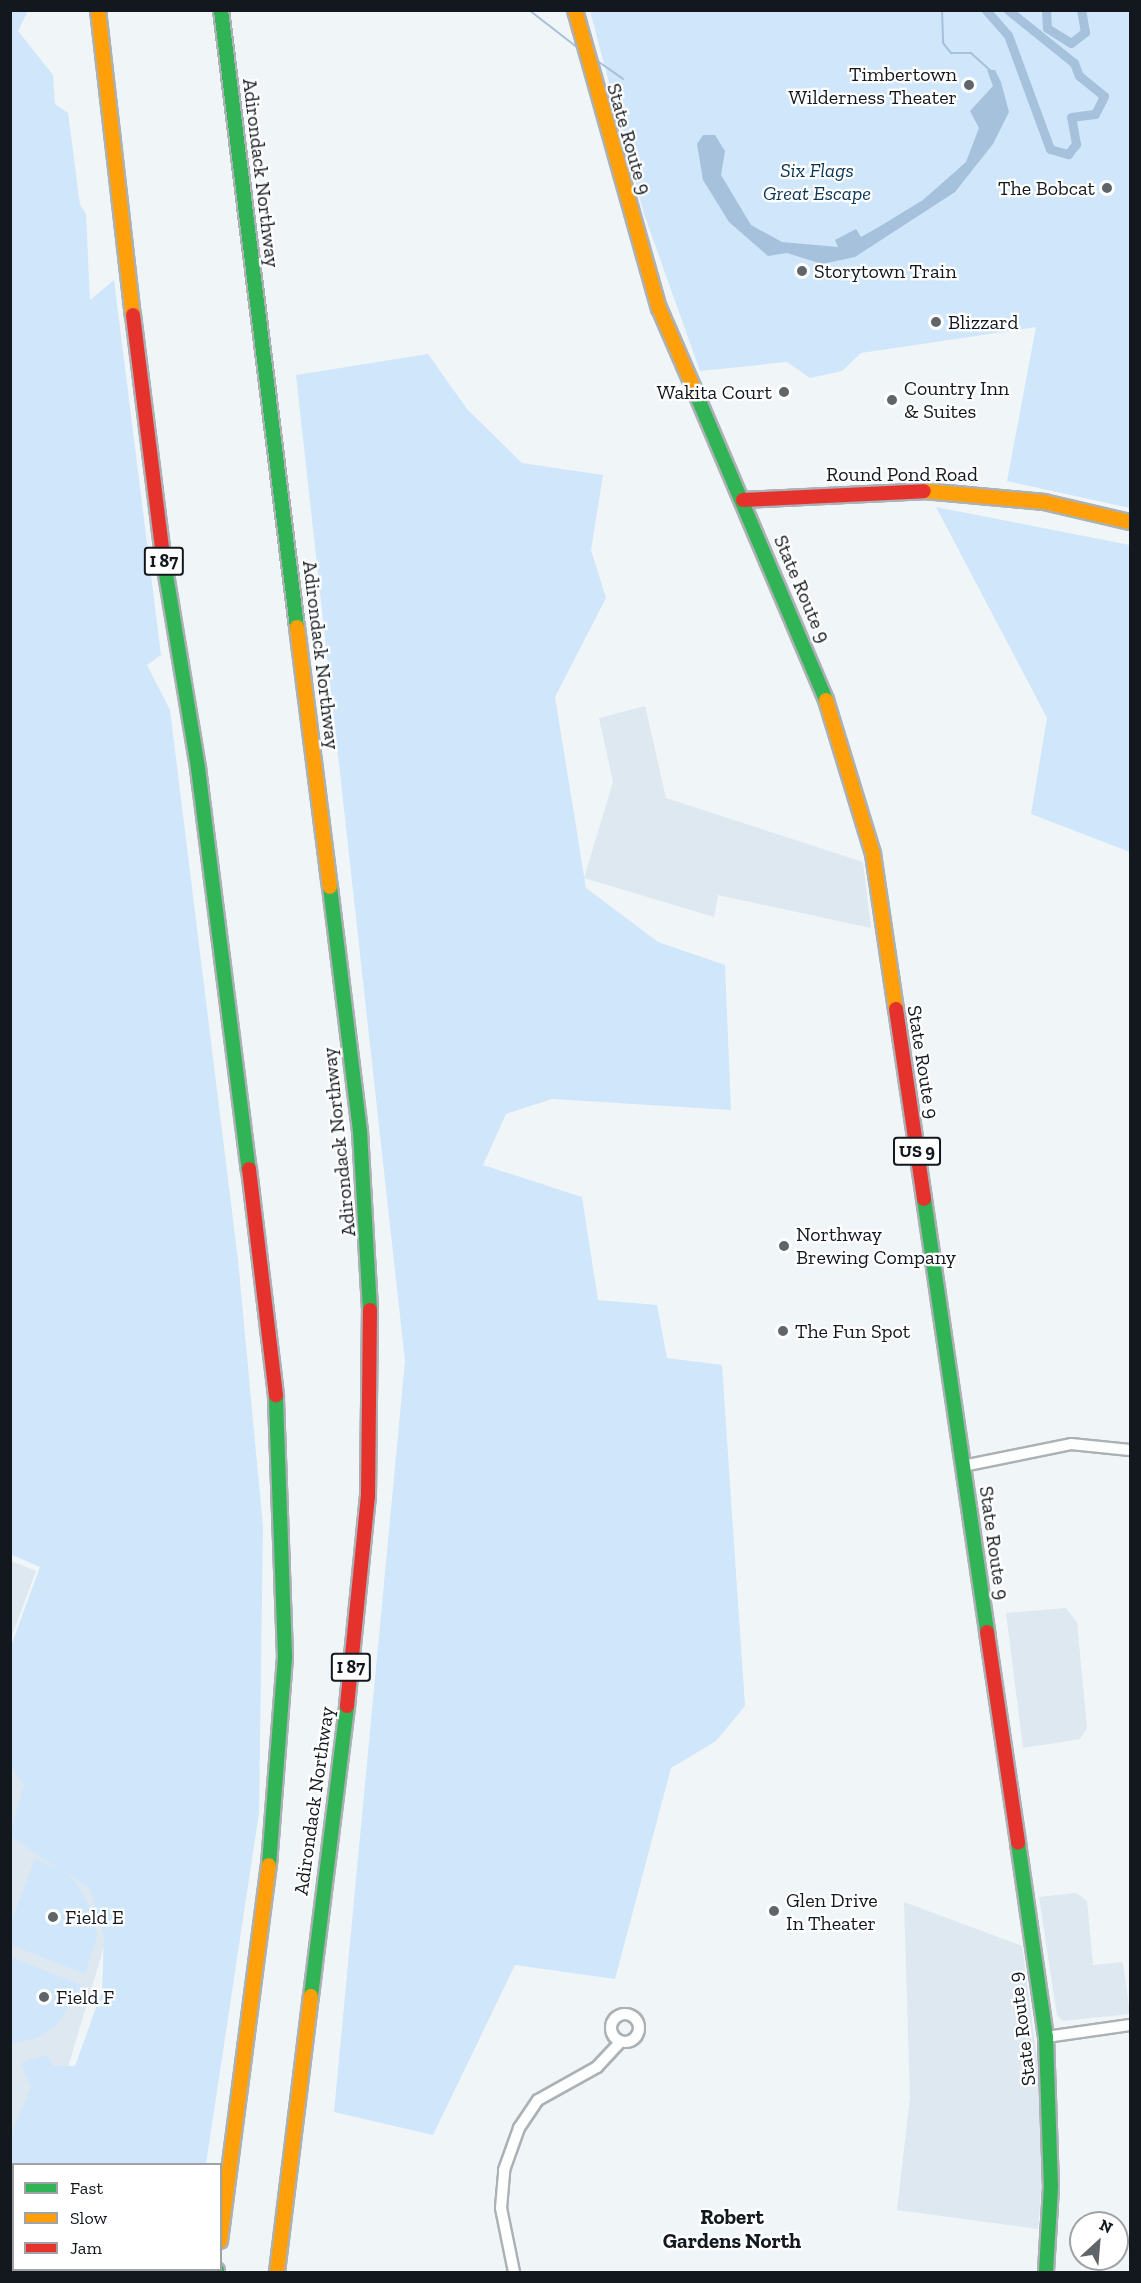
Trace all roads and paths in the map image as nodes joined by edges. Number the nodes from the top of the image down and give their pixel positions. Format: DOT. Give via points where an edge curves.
graph roads {
  1 [pos="98,10"];
  2 [pos="221,10"];
  3 [pos="575,10"];
  4 [pos="743,500"];
  5 [pos="1131,522"];
  6 [pos="1131,1450"];
  7 [pos="963,1466"];
  8 [pos="1131,2025"];
  9 [pos="1046,2037"];
  10 [pos="619,2043"];
  11 [pos="222,2226"];
  12 [pos="276,2272"];
  13 [pos="514,2272"];
  14 [pos="1046,2272"];
  1 -- 11 [label="main road, Adirondack Northway / I 87" via="153,495 200,780 276,1383 285,1656 274,1827"];
  2 -- 12 [label="main road, Adirondack Northway / I 87" via="360,1131 372,1347 368,1497 356,1630"];
  3 -- 4 [label="main road, State Route 9 / US 9" via="659,308"];
  4 -- 5 [label="main road, Round Pond Road" via="942,490 1044,502"];
  4 -- 7 [label="main road, State Route 9 / US 9" via="822,685 873,854"];
  6 -- 7 [label="street" via="1071,1444"];
  7 -- 9 [label="main road, State Route 9 / US 9"];
  8 -- 9 [label="street"];
  9 -- 14 [label="main road, State Route 9 / US 9" via="1051,2187"];
  10 -- 13 [label="street" via="597,2067 538,2100 519,2128 504,2170 501,2208"];
}
